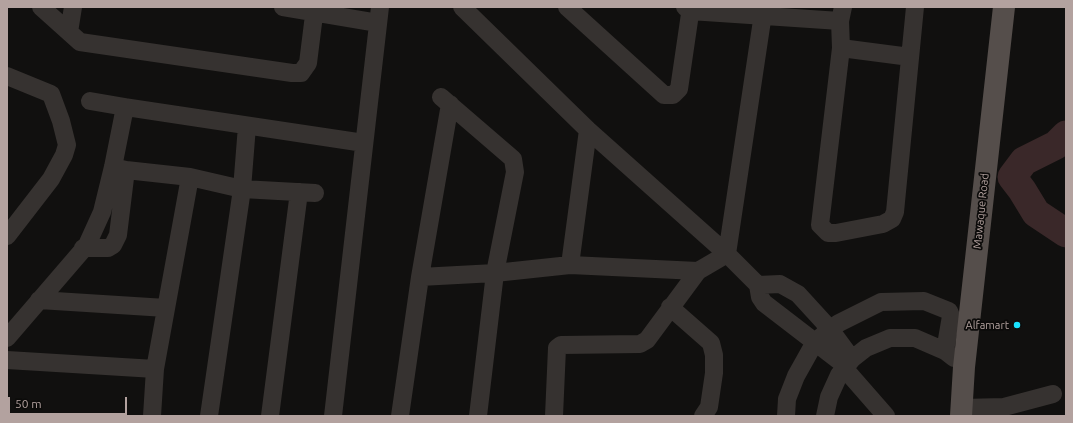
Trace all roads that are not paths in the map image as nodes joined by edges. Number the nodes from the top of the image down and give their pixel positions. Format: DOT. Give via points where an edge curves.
graph roads {
  1 [pos="41,7"];
  2 [pos="74,7"];
  3 [pos="283,7"];
  4 [pos="462,7"];
  5 [pos="567,7"];
  6 [pos="915,7"];
  7 [pos="1004,7"];
  8 [pos="689,8"];
  9 [pos="315,9"];
  10 [pos="764,12"];
  11 [pos="842,14"];
  12 [pos="379,15"];
  13 [pos="69,32"];
  14 [pos="841,48"];
  15 [pos="910,56"];
  16 [pos="7,76"];
  17 [pos="90,101"];
  18 [pos="125,107"];
  19 [pos="247,126"];
  20 [pos="588,130"];
  21 [pos="364,143"];
  22 [pos="120,168"];
  23 [pos="190,177"];
  24 [pos="242,189"];
  25 [pos="7,236"];
  26 [pos="83,248"];
  27 [pos="727,254"];
  28 [pos="570,265"];
  29 [pos="698,271"];
  30 [pos="495,273"];
  31 [pos="420,278"];
  32 [pos="758,285"];
  33 [pos="39,300"];
  34 [pos="670,307"];
  35 [pos="166,308"];
  36 [pos="830,329"];
  37 [pos="7,338"];
  38 [pos="814,342"];
  39 [pos="946,351"];
  40 [pos="7,360"];
  41 [pos="847,364"];
  42 [pos="964,367"];
  43 [pos="155,369"];
  44 [pos="1054,394"];
  45 [pos="962,412"];
  46 [pos="152,416"];
  47 [pos="209,416"];
  48 [pos="270,416"];
  49 [pos="333,416"];
  50 [pos="400,416"];
  51 [pos="478,416"];
  52 [pos="554,416"];
  53 [pos="703,416"];
  54 [pos="786,416"];
  55 [pos="825,416"];
  56 [pos="886,416"];
  1 -- 13 [label="street"];
  2 -- 13 [label="street"];
  3 -- 9 [label="street"];
  4 -- 20 [label="street"];
  5 -- 8 [label="street" via="664,95 673,95 679,89"];
  6 -- 15 [label="street"];
  7 -- 42 [label="main road, Mawaque Road"];
  8 -- 10 [label="street"];
  9 -- 12 [label="street"];
  9 -- 13 [label="street" via="308,63 301,73 91,44 80,42"];
  10 -- 11 [label="street"];
  10 -- 27 [label="street"];
  11 -- 14 [label="street"];
  12 -- 21 [label="street"];
  14 -- 15 [label="street"];
  14 -- 15 [label="street" via="820,225 828,233 883,224 892,219 895,212"];
  16 -- 25 [label="street" via="51,94 66,137 66,145 64,155 51,179"];
  17 -- 18 [label="street"];
  18 -- 19 [label="street"];
  18 -- 22 [label="street"];
  19 -- 21 [label="street"];
  19 -- 24 [label="street"];
  20 -- 27 [label="street"];
  20 -- 28 [label="street"];
  21 -- 49 [label="street"];
  22 -- 23 [label="street"];
  22 -- 26 [label="street" via="87,245"];
  22 -- 26 [label="street" via="116,240 108,248"];
  23 -- 24 [label="street"];
  23 -- 35 [label="street"];
  24 -- 47 [label="street"];
  24 -- 48 [label="street" via="307,193"];
  26 -- 33 [label="street"];
  27 -- 29 [label="street"];
  27 -- 32 [label="street"];
  28 -- 29 [label="street"];
  28 -- 30 [label="street"];
  29 -- 34 [label="street"];
  30 -- 31 [label="street"];
  30 -- 31 [label="street" via="515,172 513,158 445,101"];
  30 -- 51 [label="street"];
  31 -- 50 [label="street"];
  32 -- 36 [label="street" via="780,284 798,294"];
  32 -- 38 [label="street" via="764,303"];
  33 -- 35 [label="street"];
  33 -- 37 [label="street"];
  34 -- 52 [label="street" via="647,340 640,344 561,345 557,348"];
  34 -- 53 [label="street" via="711,344 714,373 709,407"];
  35 -- 43 [label="street"];
  36 -- 38 [label="street"];
  36 -- 39 [label="street" via="881,302 924,301 948,311 951,316"];
  36 -- 41 [label="street"];
  38 -- 41 [label="street"];
  38 -- 54 [label="street" via="787,399"];
  39 -- 41 [label="street" via="916,338 890,338 866,348"];
  39 -- 42 [label="street"];
  40 -- 43 [label="street"];
  41 -- 55 [label="street" via="829,398"];
  41 -- 56 [label="street"];
  42 -- 45 [label="main road, Mawaque Road"];
  43 -- 46 [label="street"];
  44 -- 45 [label="street" via="1004,407"];
}
